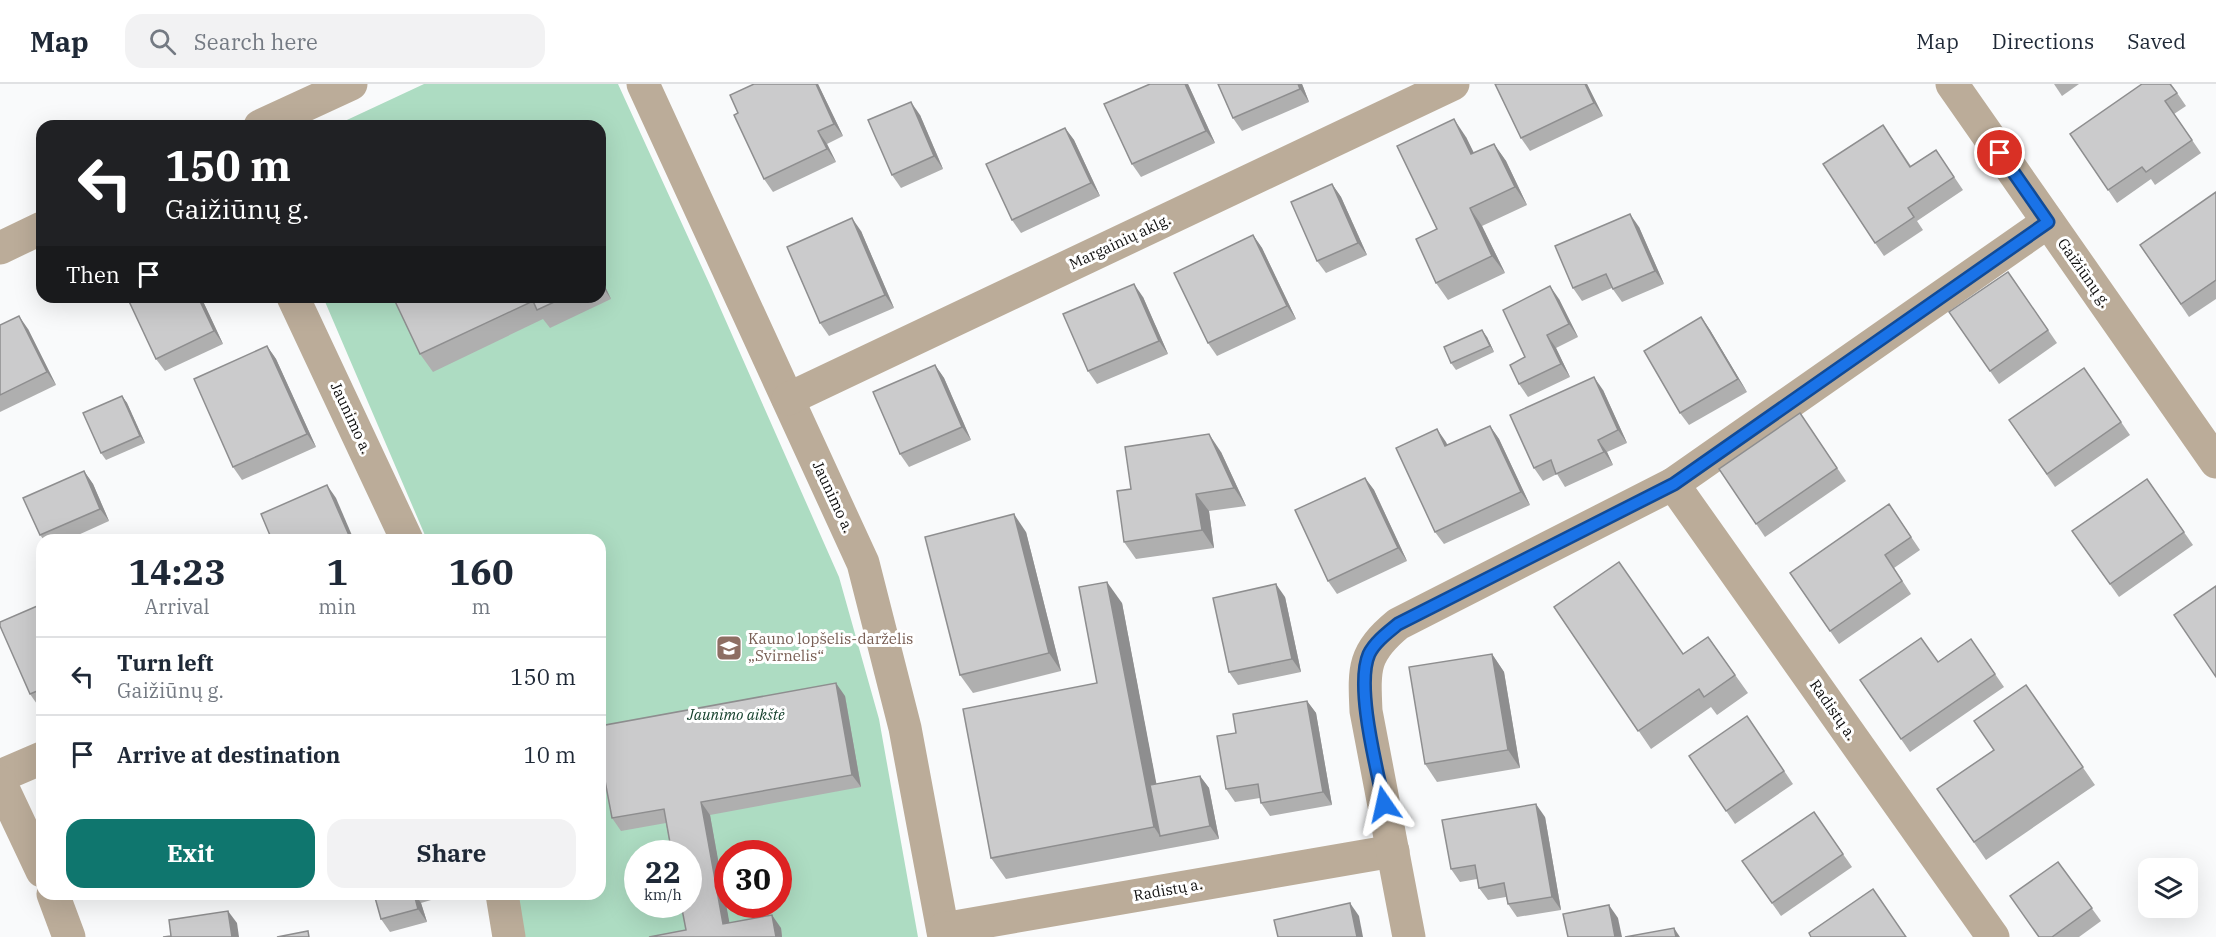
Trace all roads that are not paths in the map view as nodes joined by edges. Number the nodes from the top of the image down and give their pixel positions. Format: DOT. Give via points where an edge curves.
graph roads {
  1 [pos="351,84"];
  2 [pos="643,84"];
  3 [pos="1453,84"];
  4 [pos="1952,84"];
  5 [pos="273,120"];
  6 [pos="2048,222"];
  7 [pos="36,231"];
  8 [pos="0,248"];
  9 [pos="296,303"];
  10 [pos="788,399"];
  11 [pos="2216,462"];
  12 [pos="1674,484"];
  13 [pos="404,534"];
  14 [pos="36,761"];
  15 [pos="0,776"];
  16 [pos="0,782"];
  17 [pos="1393,851"];
  18 [pos="36,857"];
  19 [pos="55,900"];
  20 [pos="503,900"];
  21 [pos="944,933"];
  22 [pos="69,937"];
  23 [pos="509,937"];
  24 [pos="1409,937"];
  25 [pos="1993,937"];
  1 -- 5 [label="street"];
  2 -- 10 [label="street, Jaunimo a."];
  3 -- 10 [label="street, Margainių aklg."];
  4 -- 6 [label="street, Gaižiūnų g."];
  6 -- 11 [label="street, Gaižiūnų g."];
  6 -- 12 [label="street"];
  7 -- 8 [label="street"];
  9 -- 13 [label="street, Jaunimo a."];
  10 -- 21 [label="street, Jaunimo a." via="863,563 905,728"];
  12 -- 17 [label="street" via="1398,624 1382,637 1369,655 1366,711"];
  12 -- 25 [label="street, Radistų a."];
  14 -- 15 [label="street"];
  16 -- 18 [label="street"];
  17 -- 21 [label="street, Radistų a."];
  17 -- 24 [label="street"];
  19 -- 22 [label="street"];
  20 -- 23 [label="street"];
}
